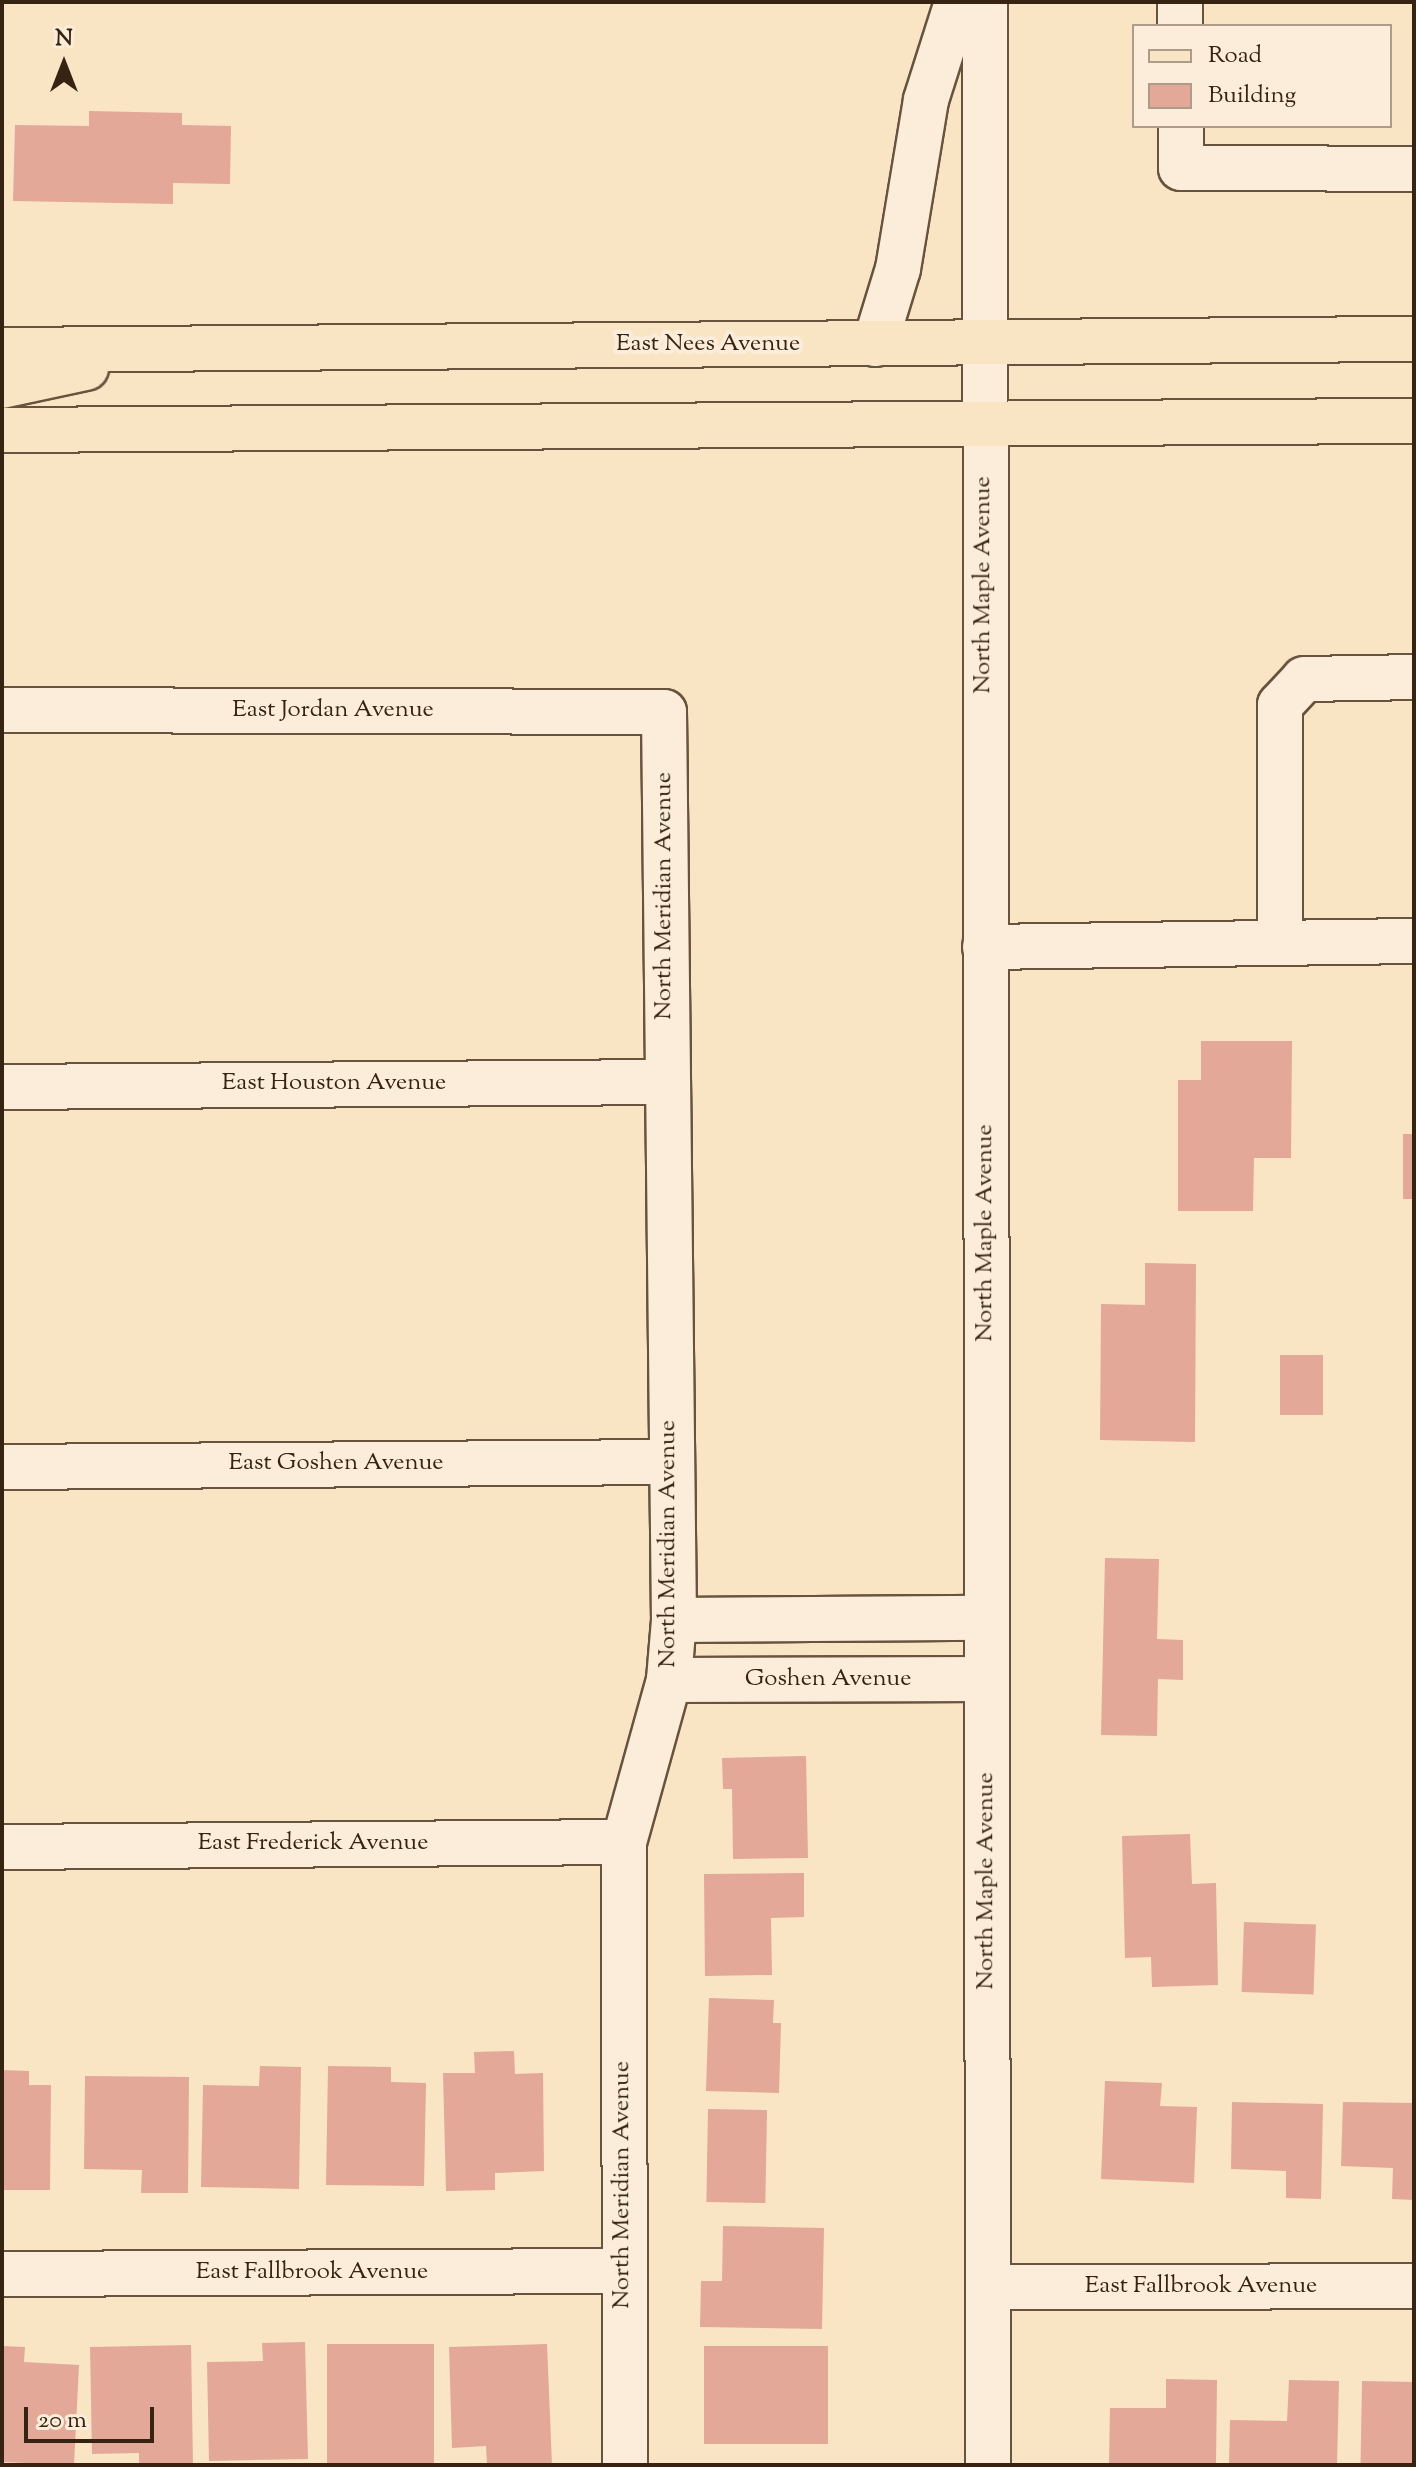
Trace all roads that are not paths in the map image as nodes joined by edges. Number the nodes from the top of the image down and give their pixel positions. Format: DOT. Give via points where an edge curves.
graph roads {
  1 [pos="957,2"];
  2 [pos="985,2"];
  3 [pos="1180,2"];
  4 [pos="1180,24"];
  5 [pos="1181,128"];
  6 [pos="1414,169"];
  7 [pos="1414,339"];
  8 [pos="985,343"];
  9 [pos="875,344"];
  10 [pos="182,347"];
  11 [pos="2,350"];
  12 [pos="2,386"];
  13 [pos="984,421"];
  14 [pos="1414,421"];
  15 [pos="2,430"];
  16 [pos="1414,677"];
  17 [pos="2,710"];
  18 [pos="664,712"];
  19 [pos="1414,941"];
  20 [pos="1280,943"];
  21 [pos="985,947"];
  22 [pos="666,1082"];
  23 [pos="2,1087"];
  24 [pos="669,1462"];
  25 [pos="2,1467"];
  26 [pos="987,1618"];
  27 [pos="674,1620"];
  28 [pos="987,1679"];
  29 [pos="669,1680"];
  30 [pos="624,1842"];
  31 [pos="2,1847"];
  32 [pos="622,2271"];
  33 [pos="2,2274"];
  34 [pos="1414,2286"];
  35 [pos="988,2287"];
  36 [pos="625,2465"];
  37 [pos="988,2465"];
  1 -- 9 [label="street" via="926,100 898,269"];
  2 -- 8 [label="street, North Maple Avenue"];
  3 -- 4 [label="street"];
  5 -- 6 [label="street" via="1181,168"];
  7 -- 8 [label="main road, East Nees Avenue"];
  8 -- 9 [label="main road, East Nees Avenue"];
  8 -- 13 [label="street, North Maple Avenue"];
  9 -- 10 [label="main road, East Nees Avenue"];
  10 -- 11 [label="main road, East Nees Avenue"];
  10 -- 12 [label="main road"];
  13 -- 14 [label="main road"];
  13 -- 15 [label="main road"];
  13 -- 21 [label="street, North Maple Avenue"];
  16 -- 20 [label="street" via="1304,679 1280,705"];
  17 -- 18 [label="street, East Jordan Avenue"];
  18 -- 22 [label="street, North Meridian Avenue"];
  19 -- 20 [label="street"];
  20 -- 21 [label="street"];
  21 -- 26 [label="street, North Maple Avenue"];
  22 -- 23 [label="street, East Houston Avenue"];
  22 -- 24 [label="street, North Meridian Avenue"];
  24 -- 25 [label="street, East Goshen Avenue"];
  24 -- 27 [label="street, North Meridian Avenue"];
  26 -- 27 [label="street"];
  26 -- 28 [label="street, North Maple Avenue"];
  27 -- 29 [label="street, North Meridian Avenue"];
  28 -- 29 [label="street, Goshen Avenue"];
  28 -- 35 [label="street, North Maple Avenue"];
  29 -- 30 [label="street, North Meridian Avenue"];
  30 -- 31 [label="street, East Frederick Avenue"];
  30 -- 32 [label="street, North Meridian Avenue"];
  32 -- 33 [label="street, East Fallbrook Avenue"];
  32 -- 36 [label="street, North Meridian Avenue"];
  34 -- 35 [label="street, East Fallbrook Avenue"];
  35 -- 37 [label="street, North Maple Avenue"];
}
